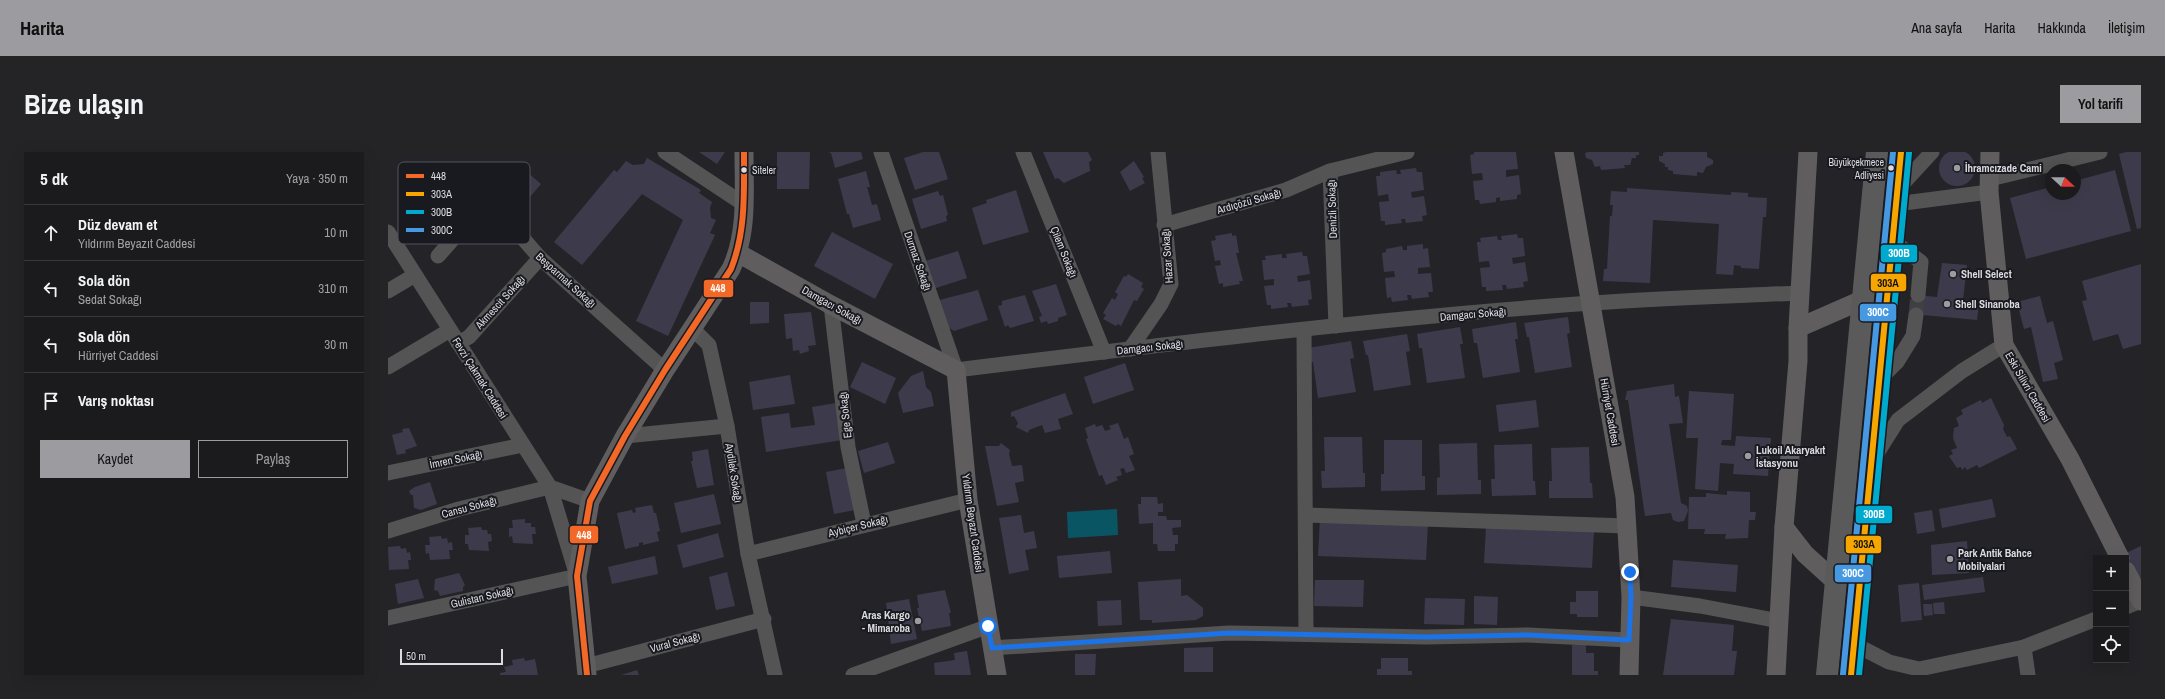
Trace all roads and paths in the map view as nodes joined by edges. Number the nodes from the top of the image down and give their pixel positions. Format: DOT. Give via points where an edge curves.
graph roads {
  1 [pos="665,152"];
  2 [pos="744,152"];
  3 [pos="881,152"];
  4 [pos="1023,152"];
  5 [pos="1158,152"];
  6 [pos="1407,152"];
  7 [pos="1564,152"];
  8 [pos="1808,152"];
  9 [pos="1877,152"];
  10 [pos="1901,152"];
  11 [pos="1932,152"];
  12 [pos="1990,152"];
  13 [pos="2100,152"];
  14 [pos="1330,171"];
  15 [pos="1990,185"];
  16 [pos="1897,197"];
  17 [pos="745,205"];
  18 [pos="1164,225"];
  19 [pos="388,232"];
  20 [pos="1893,241"];
  21 [pos="449,244"];
  22 [pos="528,244"];
  23 [pos="738,253"];
  24 [pos="438,256"];
  25 [pos="540,258"];
  26 [pos="415,275"];
  27 [pos="388,291"];
  28 [pos="1800,293"];
  29 [pos="1918,296"];
  30 [pos="1862,300"];
  31 [pos="1591,303"];
  32 [pos="831,305"];
  33 [pos="1916,315"];
  34 [pos="1336,326"];
  35 [pos="692,328"];
  36 [pos="1798,328"];
  37 [pos="450,330"];
  38 [pos="1304,330"];
  39 [pos="458,343"];
  40 [pos="2004,345"];
  41 [pos="1130,349"];
  42 [pos="1104,352"];
  43 [pos="388,367"];
  44 [pos="665,370"];
  45 [pos="956,370"];
  46 [pos="1881,378"];
  47 [pos="727,426"];
  48 [pos="625,436"];
  49 [pos="524,445"];
  50 [pos="1872,461"];
  51 [pos="388,473"];
  52 [pos="550,487"];
  53 [pos="968,500"];
  54 [pos="590,502"];
  55 [pos="1306,515"];
  56 [pos="864,524"];
  57 [pos="1627,526"];
  58 [pos="1784,528"];
  59 [pos="388,531"];
  60 [pos="748,554"];
  61 [pos="2118,555"];
  62 [pos="577,576"];
  63 [pos="2129,577"];
  64 [pos="1837,583"];
  65 [pos="1631,597"];
  66 [pos="2141,601"];
  67 [pos="2129,606"];
  68 [pos="388,618"];
  69 [pos="764,619"];
  70 [pos="2093,620"];
  71 [pos="1779,621"];
  72 [pos="988,626"];
  73 [pos="1306,634"];
  74 [pos="1629,640"];
  75 [pos="1854,644"];
  76 [pos="2024,647"];
  77 [pos="992,648"];
  78 [pos="587,670"];
  79 [pos="775,675"];
  80 [pos="854,675"];
  81 [pos="997,675"];
  82 [pos="1629,675"];
  83 [pos="1776,675"];
  84 [pos="1827,675"];
  85 [pos="1851,675"];
  86 [pos="2028,675"];
  1 -- 17 [label="street"];
  2 -- 17 [label="main road"];
  3 -- 45 [label="street, Durmaz Sokağı"];
  4 -- 42 [label="street, Çilem Sokağı"];
  5 -- 18 [label="street, Hazar Sokağı"];
  6 -- 14 [label="street, Denizli Sokağı"];
  7 -- 31 [label="main road, Hürriyet Caddesi"];
  8 -- 28 [label="main road"];
  9 -- 30 [label="highway"];
  10 -- 16 [label="highway"];
  11 -- 16 [label="street"];
  12 -- 15 [label="main road, Eski Silivri Caddesi"];
  13 -- 15 [label="street"];
  14 -- 18 [label="street, Ardıçözü Sokağı" via="1286,190"];
  14 -- 34 [label="street, Denizli Sokağı"];
  15 -- 16 [label="street"];
  15 -- 40 [label="main road, Eski Silivri Caddesi"];
  16 -- 20 [label="highway"];
  17 -- 23 [label="main road"];
  18 -- 41 [label="street, Hazar Sokağı" via="1171,284 1161,304"];
  19 -- 26 [label="street, Fevzi Çakmak Caddesi"];
  20 -- 29 [label="street" via="1921,262"];
  20 -- 46 [label="highway"];
  21 -- 24 [label="street, Beşparmak Sokağı"];
  22 -- 25 [label="street, Beşparmak Sokağı"];
  23 -- 32 [label="main road, Damgacı Sokağı"];
  23 -- 35 [label="main road" via="731,269"];
  25 -- 39 [label="street, Akmescit Sokağı" via="469,337"];
  25 -- 44 [label="street, Beşparmak Sokağı"];
  26 -- 27 [label="street"];
  26 -- 37 [label="street, Fevzi Çakmak Caddesi"];
  28 -- 31 [label="street, Damgacı Sokağı"];
  28 -- 36 [label="main road"];
  30 -- 36 [label="main road"];
  30 -- 64 [label="highway"];
  31 -- 34 [label="street, Damgacı Sokağı"];
  31 -- 57 [label="main road, Hürriyet Caddesi" via="1625,497"];
  32 -- 45 [label="main road, Damgacı Sokağı"];
  32 -- 56 [label="street, Ege Sokağı" via="848,447"];
  33 -- 46 [label="street" via="1914,336 1897,362"];
  34 -- 38 [label="street, Damgacı Sokağı"];
  35 -- 44 [label="main road"];
  35 -- 47 [label="street, Aydilek Sokağı" via="709,345"];
  36 -- 58 [label="main road" via="1798,361"];
  37 -- 39 [label="street, Fevzi Çakmak Caddesi"];
  37 -- 43 [label="street"];
  38 -- 41 [label="street, Damgacı Sokağı"];
  38 -- 55 [label="street"];
  39 -- 49 [label="street, Fevzi Çakmak Caddesi"];
  40 -- 50 [label="street" via="1962,371 1898,420"];
  40 -- 61 [label="main road, Eski Silivri Caddesi" via="2070,459"];
  41 -- 42 [label="street, Damgacı Sokağı"];
  42 -- 45 [label="street, Damgacı Sokağı"];
  44 -- 48 [label="main road"];
  45 -- 53 [label="main road, Yıldırım Beyazıt Caddesi"];
  46 -- 50 [label="highway"];
  47 -- 48 [label="street"];
  47 -- 60 [label="street, Aydilek Sokağı"];
  48 -- 54 [label="main road"];
  49 -- 51 [label="street, İmren Sokağı"];
  49 -- 52 [label="street, Fevzi Çakmak Caddesi"];
  50 -- 75 [label="highway"];
  52 -- 54 [label="street"];
  52 -- 59 [label="street, Cansu Sokağı" via="459,509"];
  52 -- 62 [label="street, Fevzi Çakmak Caddesi"];
  53 -- 56 [label="street, Aybiçer Sokağı"];
  53 -- 72 [label="main road, Yıldırım Beyazıt Caddesi"];
  54 -- 62 [label="main road"];
  55 -- 57 [label="street"];
  55 -- 73 [label="street"];
  56 -- 60 [label="street, Aybiçer Sokağı"];
  57 -- 65 [label="main road, Hürriyet Caddesi"];
  58 -- 64 [label="main road" via="1805,554"];
  58 -- 71 [label="main road"];
  60 -- 69 [label="street, Aydilek Sokağı"];
  62 -- 68 [label="street, Gulistan Sokağı"];
  62 -- 78 [label="main road"];
  63 -- 66 [label="main road"];
  64 -- 84 [label="highway"];
  65 -- 71 [label="street" via="1700,606"];
  65 -- 74 [label="main road, Hürriyet Caddesi"];
  66 -- 67 [label="street"];
  69 -- 78 [label="street, Vural Sokağı"];
  69 -- 79 [label="street, Aydilek Sokağı"];
  70 -- 76 [label="street"];
  71 -- 83 [label="main road"];
  72 -- 77 [label="main road, Yıldırım Beyazıt Caddesi"];
  72 -- 80 [label="street"];
  73 -- 74 [label="street" via="1426,637 1528,635"];
  73 -- 77 [label="street" via="1229,633"];
  74 -- 82 [label="main road, Hürriyet Caddesi"];
  75 -- 76 [label="street" via="1889,662 1919,668"];
  75 -- 85 [label="highway"];
  76 -- 86 [label="street"];
  77 -- 81 [label="main road, Yıldırım Beyazıt Caddesi"];
}
